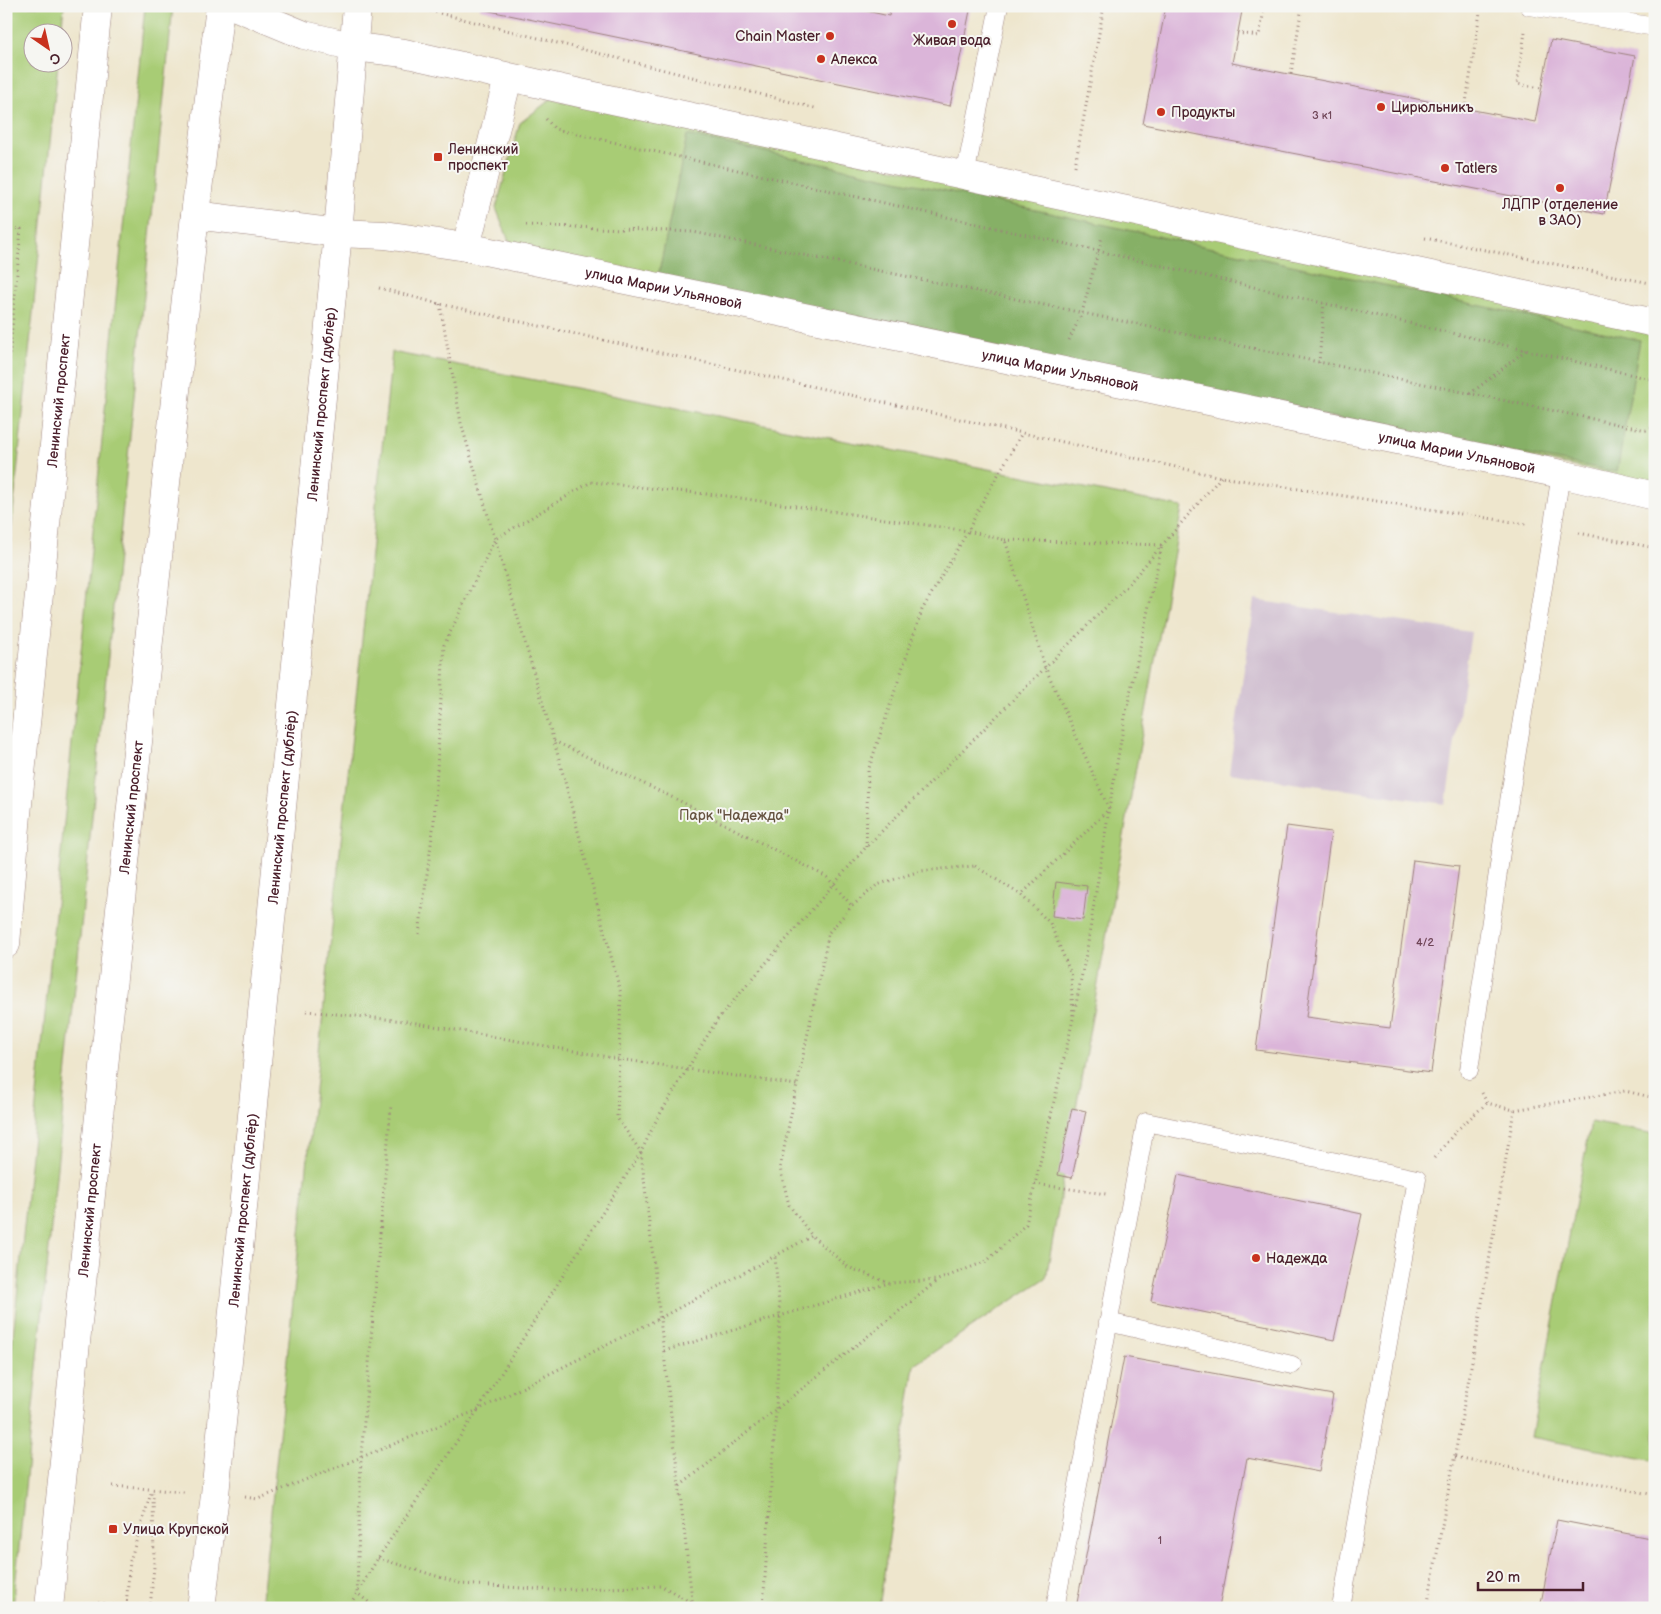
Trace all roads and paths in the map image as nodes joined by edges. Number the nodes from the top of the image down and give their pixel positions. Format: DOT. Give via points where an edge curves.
graph roads {
  1 [pos="98,6"];
  2 [pos="220,6"];
  3 [pos="234,6"];
  4 [pos="357,6"];
  5 [pos="411,6"];
  6 [pos="999,6"];
  7 [pos="1104,6"];
  8 [pos="1265,6"];
  9 [pos="1302,6"];
  10 [pos="1481,6"];
  11 [pos="1529,6"];
  12 [pos="1655,27"];
  13 [pos="1237,33"];
  14 [pos="354,47"];
  15 [pos="1291,74"];
  16 [pos="508,78"];
  17 [pos="1542,88"];
  18 [pos="817,108"];
  19 [pos="1465,108"];
  20 [pos="544,116"];
  21 [pos="1074,169"];
  22 [pos="965,176"];
  23 [pos="1110,207"];
  24 [pos="195,214"];
  25 [pos="520,224"];
  26 [pos="6,228"];
  27 [pos="338,233"];
  28 [pos="1420,237"];
  29 [pos="466,248"];
  30 [pos="1098,251"];
  31 [pos="1655,284"];
  32 [pos="378,288"];
  33 [pos="1324,303"];
  34 [pos="440,304"];
  35 [pos="1082,314"];
  36 [pos="1655,323"];
  37 [pos="1526,350"];
  38 [pos="1319,363"];
  39 [pos="1055,369"];
  40 [pos="1655,380"];
  41 [pos="6,394"];
  42 [pos="1470,394"];
  43 [pos="1655,428"];
  44 [pos="1022,433"];
  45 [pos="1561,474"];
  46 [pos="1221,477"];
  47 [pos="1655,496"];
  48 [pos="1552,528"];
  49 [pos="968,531"];
  50 [pos="495,539"];
  51 [pos="1005,540"];
  52 [pos="1162,545"];
  53 [pos="1655,548"];
  54 [pos="1045,667"];
  55 [pos="554,741"];
  56 [pos="1109,809"];
  57 [pos="12,814"];
  58 [pos="866,847"];
  59 [pos="834,884"];
  60 [pos="1021,895"];
  61 [pos="852,906"];
  62 [pos="419,934"];
  63 [pos="6,944"];
  64 [pos="306,1011"];
  65 [pos="1073,1019"];
  66 [pos="619,1059"];
  67 [pos="688,1069"];
  68 [pos="1469,1070"];
  69 [pos="797,1085"];
  70 [pos="1655,1098"];
  71 [pos="391,1106"];
  72 [pos="1514,1110"];
  73 [pos="641,1152"];
  74 [pos="1416,1179"];
  75 [pos="1035,1184"];
  76 [pos="1132,1198"];
  77 [pos="812,1236"];
  78 [pos="775,1256"];
  79 [pos="938,1280"];
  80 [pos="889,1283"];
  81 [pos="780,1317"];
  82 [pos="660,1318"];
  83 [pos="1108,1322"];
  84 [pos="664,1352"];
  85 [pos="1292,1365"];
  86 [pos="776,1409"];
  87 [pos="478,1410"];
  88 [pos="361,1457"];
  89 [pos="1455,1457"];
  90 [pos="679,1486"];
  91 [pos="1655,1495"];
  92 [pos="258,1498"];
  93 [pos="378,1558"];
  94 [pos="357,1593"];
  95 [pos="98,1603"];
  96 [pos="693,1606"];
  97 [pos="126,1607"];
  98 [pos="49,1608"];
  99 [pos="150,1608"];
  100 [pos="201,1608"];
  101 [pos="348,1608"];
  102 [pos="376,1608"];
  103 [pos="763,1608"];
  104 [pos="1055,1608"];
  105 [pos="1341,1608"];
  106 [pos="1427,1608"];
  1 -- 57 [label="street, Ленинский проспект"];
  2 -- 24 [label="street, Ленинский проспект"];
  3 -- 14 [label="street" via="304,35"];
  4 -- 14 [label="street, Ленинский проспект (дублёр)"];
  5 -- 18 [label="path"];
  6 -- 22 [label="lane"];
  7 -- 21 [label="path"];
  8 -- 13 [label="path" via="1259,36"];
  9 -- 15 [label="path"];
  10 -- 19 [label="path"];
  11 -- 12 [label="lane"];
  11 -- 17 [label="path" via="1517,84"];
  14 -- 16 [label="street" via="404,53"];
  14 -- 27 [label="street, Ленинский проспект (дублёр)"];
  16 -- 22 [label="street"];
  16 -- 29 [label="street"];
  20 -- 30 [label="path" via="556,129"];
  22 -- 23 [label="street"];
  23 -- 30 [label="path"];
  23 -- 36 [label="street"];
  24 -- 27 [label="street, улица Марии Ульяновой"];
  24 -- 98 [label="street, Ленинский проспект"];
  25 -- 35 [label="path" via="692,232"];
  26 -- 41 [label="path" via="21,229"];
  27 -- 29 [label="street, улица Марии Ульяновой"];
  27 -- 100 [label="street, Ленинский проспект (дублёр)" via="215,1495"];
  28 -- 31 [label="path"];
  29 -- 39 [label="street, улица Марии Ульяновой"];
  30 -- 33 [label="path"];
  30 -- 35 [label="path"];
  32 -- 34 [label="path"];
  33 -- 37 [label="path"];
  33 -- 38 [label="path"];
  34 -- 44 [label="path"];
  34 -- 50 [label="path" via="461,422"];
  35 -- 38 [label="path"];
  35 -- 39 [label="path"];
  37 -- 40 [label="path"];
  37 -- 42 [label="path"];
  38 -- 42 [label="path"];
  39 -- 45 [label="street, улица Марии Ульяновой"];
  42 -- 43 [label="path" via="1646,430"];
  44 -- 46 [label="path"];
  44 -- 49 [label="path"];
  45 -- 47 [label="street, улица Марии Ульяновой"];
  45 -- 48 [label="lane"];
  46 -- 48 [label="path"];
  46 -- 52 [label="path"];
  48 -- 53 [label="path"];
  48 -- 68 [label="lane"];
  49 -- 50 [label="path" via="726,496 591,482"];
  49 -- 51 [label="path"];
  49 -- 58 [label="path" via="922,610 868,771"];
  50 -- 55 [label="path"];
  50 -- 62 [label="path" via="444,645 434,822"];
  51 -- 52 [label="path"];
  51 -- 54 [label="path"];
  52 -- 54 [label="path" via="1126,587"];
  52 -- 56 [label="path"];
  54 -- 56 [label="path"];
  54 -- 58 [label="path"];
  55 -- 59 [label="path" via="678,800 827,877"];
  55 -- 66 [label="path" via="621,994"];
  56 -- 60 [label="path"];
  56 -- 65 [label="path"];
  57 -- 63 [label="street, Ленинский проспект"];
  58 -- 59 [label="path"];
  59 -- 61 [label="path"];
  59 -- 67 [label="path" via="717,1020"];
  60 -- 61 [label="path" via="975,866 920,870 877,885"];
  60 -- 65 [label="path" via="1050,923 1072,974"];
  61 -- 69 [label="path" via="829,932"];
  64 -- 66 [label="path" via="405,1021"];
  65 -- 75 [label="path"];
  66 -- 67 [label="path"];
  66 -- 73 [label="path" via="617,1118"];
  67 -- 69 [label="path"];
  67 -- 73 [label="path"];
  69 -- 77 [label="path" via="780,1168 789,1205"];
  70 -- 72 [label="path" via="1626,1091"];
  71 -- 88 [label="path"];
  72 -- 74 [label="path" via="1488,1104 1457,1130"];
  72 -- 89 [label="path"];
  73 -- 82 [label="path"];
  73 -- 87 [label="path"];
  74 -- 76 [label="lane" via="1146,1122"];
  74 -- 105 [label="lane"];
  75 -- 76 [label="path"];
  75 -- 79 [label="path" via="1026,1224 987,1261"];
  76 -- 83 [label="lane"];
  77 -- 78 [label="path"];
  77 -- 80 [label="path" via="848,1267"];
  78 -- 81 [label="path"];
  78 -- 82 [label="path"];
  79 -- 80 [label="path"];
  79 -- 86 [label="path"];
  80 -- 81 [label="path"];
  81 -- 84 [label="path"];
  81 -- 86 [label="path"];
  82 -- 84 [label="path"];
  82 -- 87 [label="path"];
  83 -- 85 [label="lane"];
  83 -- 104 [label="lane"];
  84 -- 90 [label="path"];
  86 -- 90 [label="path"];
  86 -- 103 [label="path"];
  87 -- 88 [label="path"];
  87 -- 93 [label="path"];
  88 -- 92 [label="path"];
  88 -- 94 [label="path"];
  89 -- 91 [label="path"];
  89 -- 106 [label="path"];
  90 -- 96 [label="path"];
  93 -- 94 [label="path"];
  93 -- 96 [label="path" via="462,1584 551,1590 662,1586"];
  94 -- 101 [label="path"];
  94 -- 102 [label="path"];
  95 -- 97 [label="path"];
  97 -- 99 [label="path" via="130,1561 152,1490 154,1567"];
}
